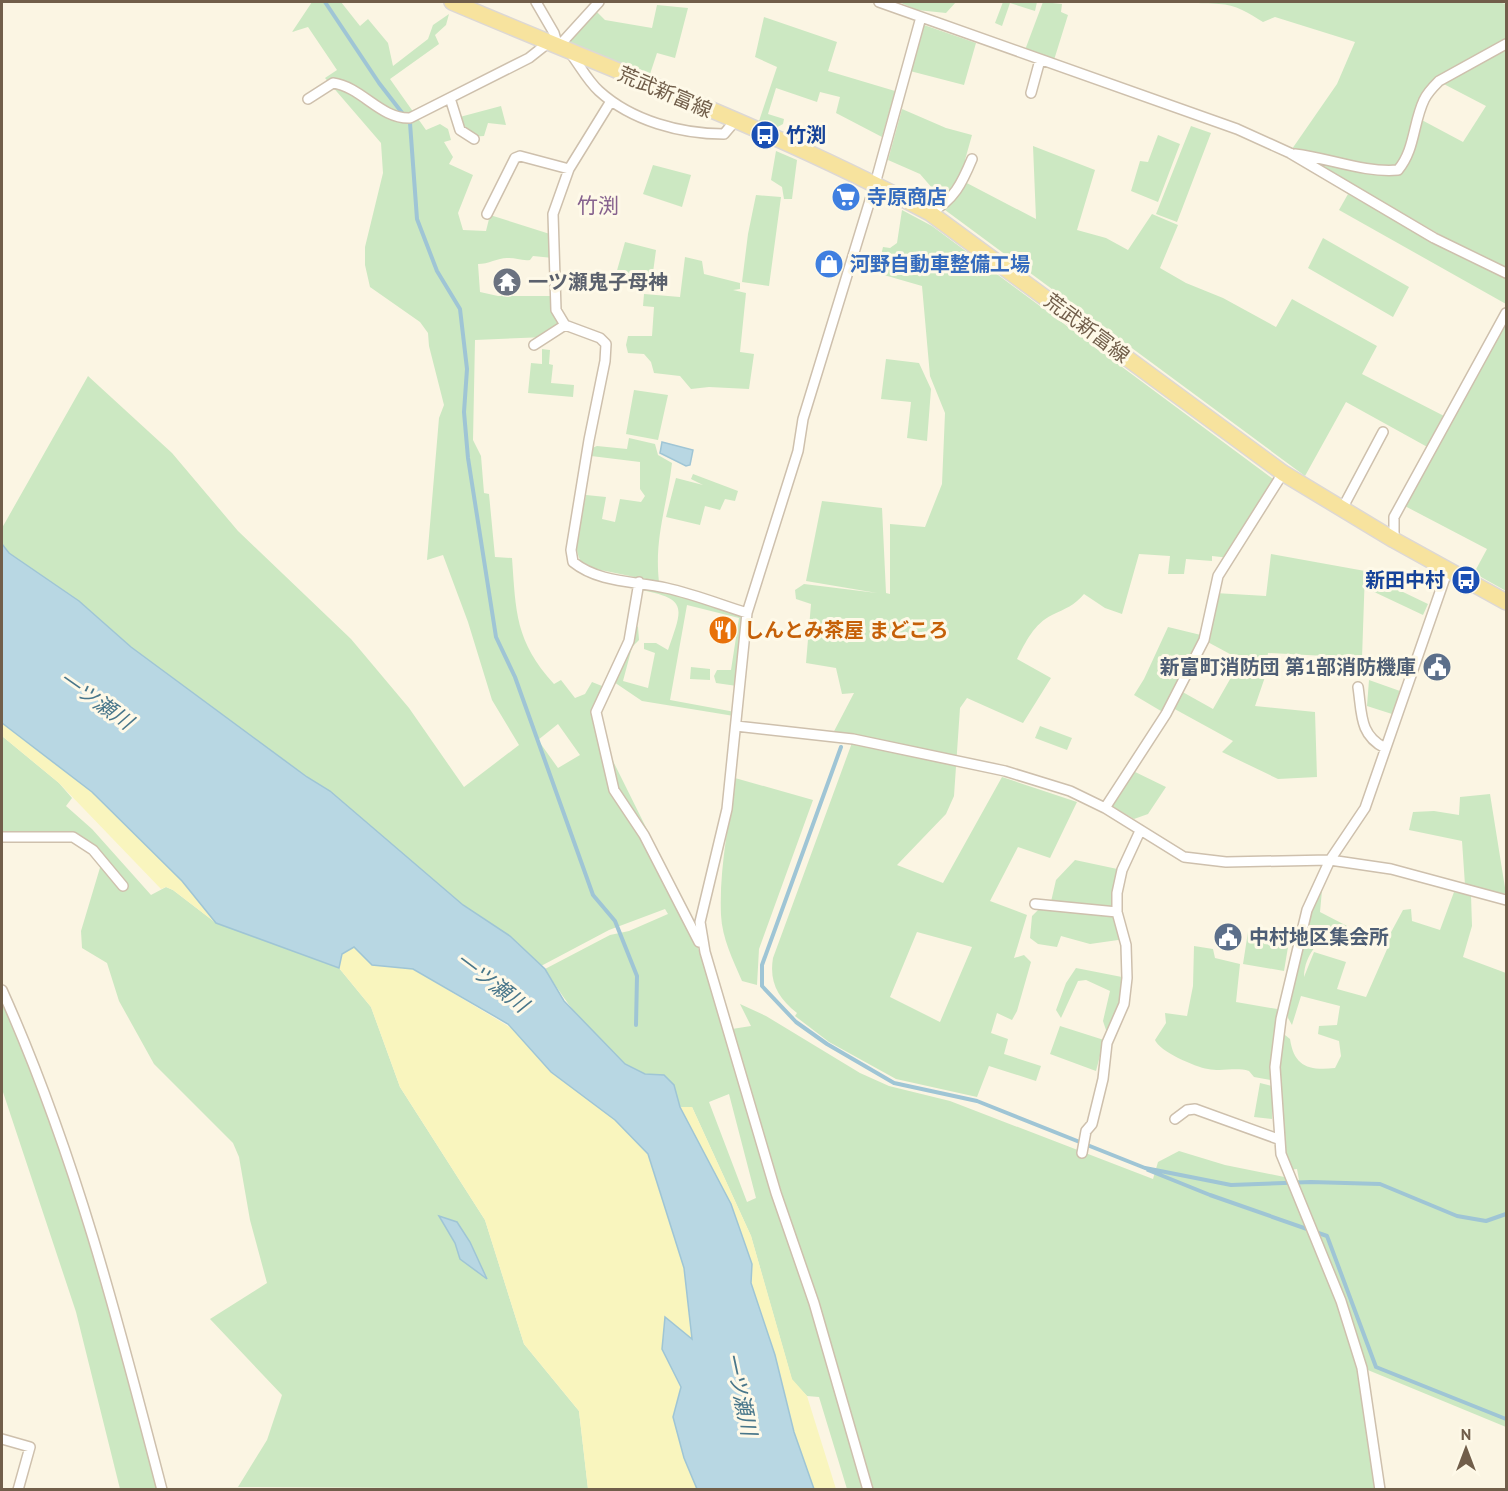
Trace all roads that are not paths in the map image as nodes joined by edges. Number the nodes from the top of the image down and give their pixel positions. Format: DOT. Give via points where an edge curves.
graph roads {
  1 [pos="452,2"];
  2 [pos="536,2"];
  3 [pos="599,2"];
  4 [pos="879,2"];
  5 [pos="921,17"];
  6 [pos="1506,44"];
  7 [pos="559,47"];
  8 [pos="1040,60"];
  9 [pos="1031,93"];
  10 [pos="450,98"];
  11 [pos="308,99"];
  12 [pos="611,101"];
  13 [pos="735,121"];
  14 [pos="474,139"];
  15 [pos="1290,153"];
  16 [pos="972,159"];
  17 [pos="569,169"];
  18 [pos="875,184"];
  19 [pos="930,213"];
  20 [pos="487,214"];
  21 [pos="1506,273"];
  22 [pos="1506,313"];
  23 [pos="565,325"];
  24 [pos="534,345"];
  25 [pos="1383,432"];
  26 [pos="1283,473"];
  27 [pos="1342,509"];
  28 [pos="1394,540"];
  29 [pos="1448,569"];
  30 [pos="639,582"];
  31 [pos="1506,602"];
  32 [pos="747,613"];
  33 [pos="1358,687"];
  34 [pos="736,726"];
  35 [pos="1385,748"];
  36 [pos="1105,808"];
  37 [pos="1140,831"];
  38 [pos="2,837"];
  39 [pos="1330,860"];
  40 [pos="123,886"];
  41 [pos="1506,900"];
  42 [pos="1035,904"];
  43 [pos="1117,912"];
  44 [pos="705,952"];
  45 [pos="2,990"];
  46 [pos="1175,1119"];
  47 [pos="1278,1139"];
  48 [pos="1083,1152"];
  49 [pos="2,1439"];
  50 [pos="18,1490"];
  51 [pos="162,1490"];
  52 [pos="868,1490"];
  53 [pos="1380,1490"];
  1 -- 7 [label="main road, 荒武新富線"];
  2 -- 7 [label="street"];
  3 -- 7 [label="street"];
  4 -- 5 [label="street"];
  5 -- 8 [label="street"];
  5 -- 18 [label="street"];
  6 -- 15 [label="street" via="1438,81 1421,108 1407,159 1398,170 1369,169"];
  7 -- 10 [label="street"];
  7 -- 12 [label="street"];
  7 -- 13 [label="main road, 荒武新富線"];
  8 -- 9 [label="street"];
  8 -- 15 [label="street" via="1237,129"];
  10 -- 11 [label="street" via="410,118 397,118 345,85 333,83"];
  10 -- 14 [label="street" via="460,130"];
  12 -- 13 [label="street" via="676,130 724,134"];
  12 -- 17 [label="street"];
  13 -- 18 [label="main road, 荒武新富線"];
  15 -- 21 [label="street" via="1434,238"];
  16 -- 19 [label="street" via="957,192"];
  17 -- 20 [label="street" via="515,158"];
  17 -- 23 [label="street" via="553,214 556,310"];
  18 -- 19 [label="main road, 荒武新富線"];
  18 -- 32 [label="street"];
  19 -- 26 [label="main road, 荒武新富線"];
  22 -- 28 [label="street" via="1394,517"];
  23 -- 24 [label="street"];
  23 -- 30 [label="street" via="606,344 571,550 573,562 585,572"];
  25 -- 27 [label="street"];
  26 -- 27 [label="main road, 荒武新富線"];
  26 -- 36 [label="street" via="1218,576 1204,640 1166,714"];
  27 -- 28 [label="main road, 荒武新富線"];
  28 -- 29 [label="main road, 荒武新富線"];
  29 -- 31 [label="main road, 荒武新富線"];
  29 -- 35 [label="street"];
  30 -- 32 [label="street"];
  30 -- 44 [label="street" via="629,641 596,712 614,789 644,835"];
  32 -- 34 [label="street"];
  33 -- 35 [label="street" via="1366,732 1372,741"];
  34 -- 36 [label="street" via="853,740 958,759 1070,791"];
  34 -- 44 [label="street" via="727,808 700,922"];
  35 -- 39 [label="street" via="1365,808"];
  36 -- 37 [label="street"];
  37 -- 39 [label="street" via="1184,856 1226,862"];
  37 -- 43 [label="street" via="1122,870"];
  38 -- 40 [label="street" via="73,837 93,850"];
  39 -- 41 [label="street" via="1391,869"];
  39 -- 47 [label="street" via="1307,910 1281,1019 1275,1066"];
  42 -- 43 [label="street"];
  43 -- 48 [label="street" via="1126,945 1124,1004 1107,1042 1103,1079"];
  44 -- 52 [label="street"];
  45 -- 51 [label="street" via="36,1069 80,1192 116,1311"];
  46 -- 47 [label="street" via="1195,1109"];
  47 -- 53 [label="street" via="1341,1300 1362,1368"];
  49 -- 50 [label="street" via="30,1447"];
}
